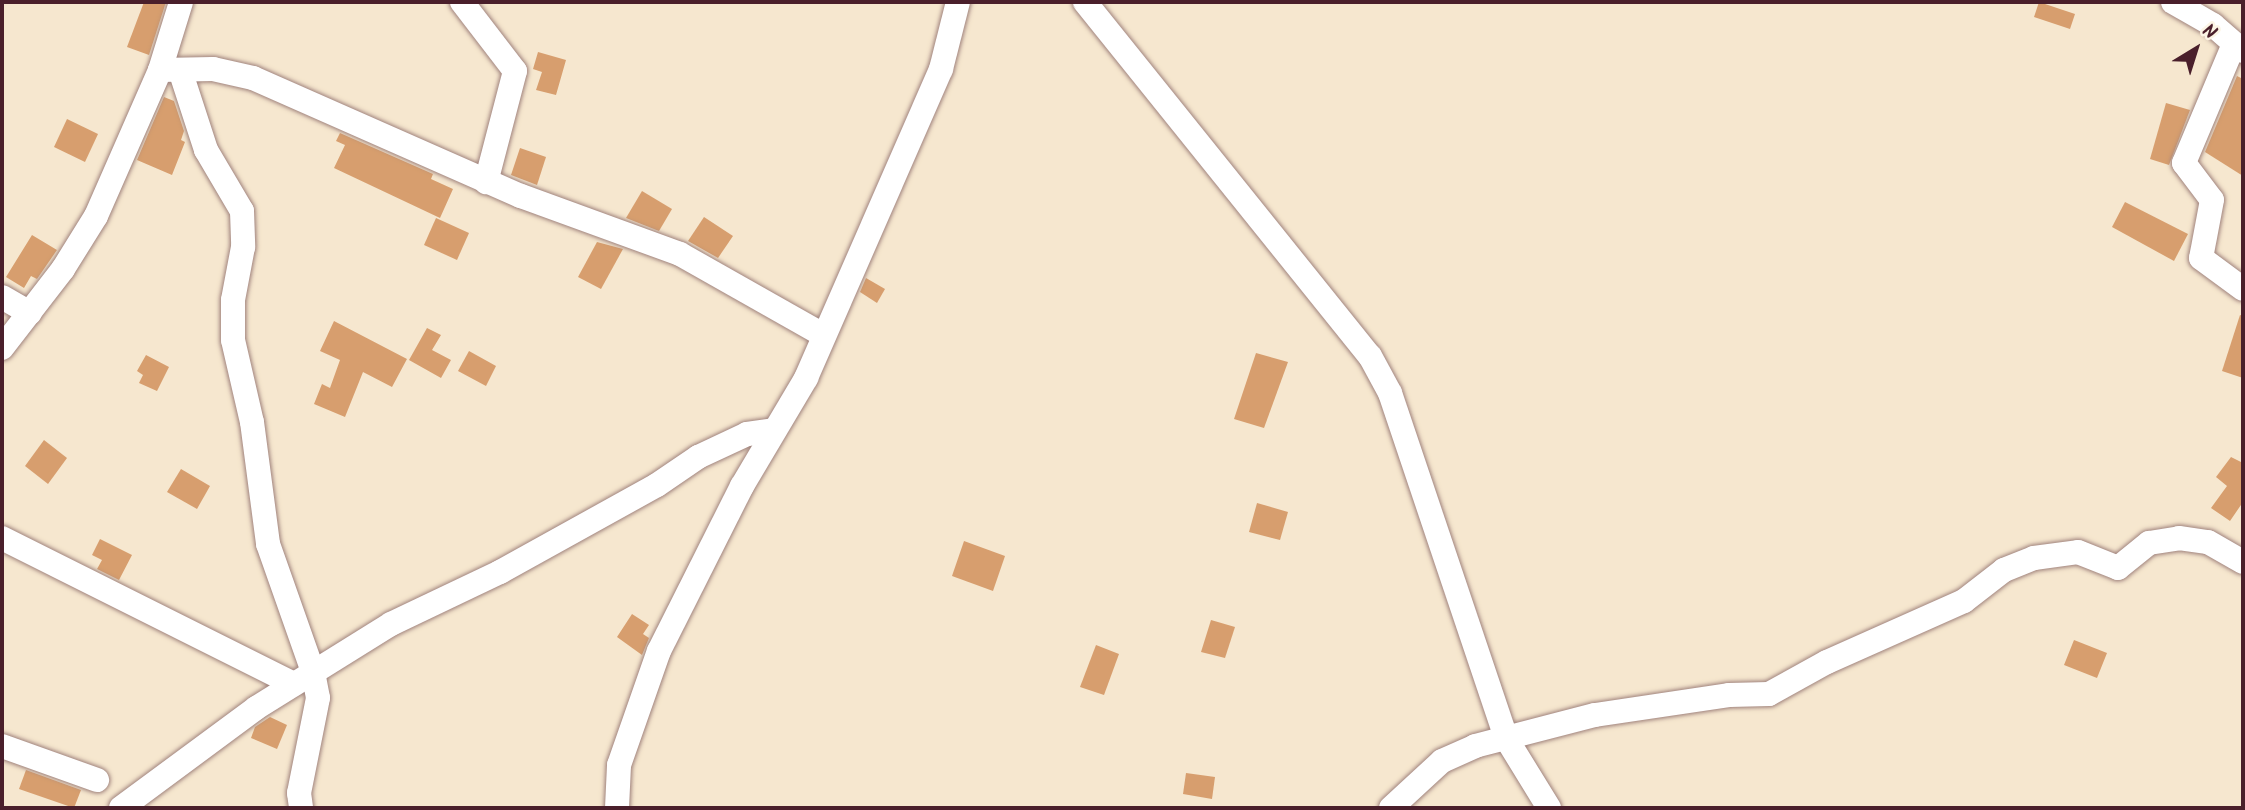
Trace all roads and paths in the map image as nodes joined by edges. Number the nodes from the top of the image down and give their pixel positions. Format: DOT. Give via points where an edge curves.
graph roads {
  1 [pos="181,2"];
  2 [pos="462,2"];
  3 [pos="958,2"];
  4 [pos="1085,2"];
  5 [pos="2173,2"];
  6 [pos="2199,8"];
  7 [pos="2239,47"];
  8 [pos="171,71"];
  9 [pos="486,182"];
  10 [pos="2243,289"];
  11 [pos="2,297"];
  12 [pos="30,313"];
  13 [pos="823,335"];
  14 [pos="2,348"];
  15 [pos="774,430"];
  16 [pos="2,538"];
  17 [pos="2243,562"];
  18 [pos="303,678"];
  19 [pos="1506,738"];
  20 [pos="2,746"];
  21 [pos="97,780"];
  22 [pos="121,808"];
  23 [pos="301,808"];
  24 [pos="617,808"];
  25 [pos="1391,808"];
  26 [pos="1549,808"];
  1 -- 8 [label="street"];
  2 -- 9 [label="street" via="515,71"];
  3 -- 13 [label="street" via="941,69"];
  4 -- 19 [label="street" via="1370,356 1390,393"];
  5 -- 6 [label="street"];
  6 -- 7 [label="street"];
  7 -- 10 [label="street" via="2184,163 2212,200 2211,217 2201,239 2201,258"];
  8 -- 9 [label="street" via="213,69 253,78"];
  8 -- 12 [label="street" via="96,216"];
  8 -- 18 [label="street" via="206,150 242,211 243,247 233,300 233,340 252,422 268,544"];
  9 -- 13 [label="street" via="680,254"];
  11 -- 12 [label="street"];
  12 -- 14 [label="street"];
  13 -- 15 [label="street" via="792,407"];
  15 -- 18 [label="street" via="747,434 698,457 657,485 500,572 391,624"];
  15 -- 24 [label="street" via="659,651 619,765"];
  16 -- 18 [label="street"];
  17 -- 19 [label="street" via="2208,542 2179,538 2149,543 2118,568 2078,552 2034,558 2004,570 1941,613 1827,662 1769,694 1729,695 1595,715"];
  18 -- 22 [label="street" via="194,750"];
  18 -- 23 [label="street" via="318,698 299,793"];
  19 -- 25 [label="street" via="1443,761"];
  19 -- 26 [label="street"];
  20 -- 21 [label="street"];
}
